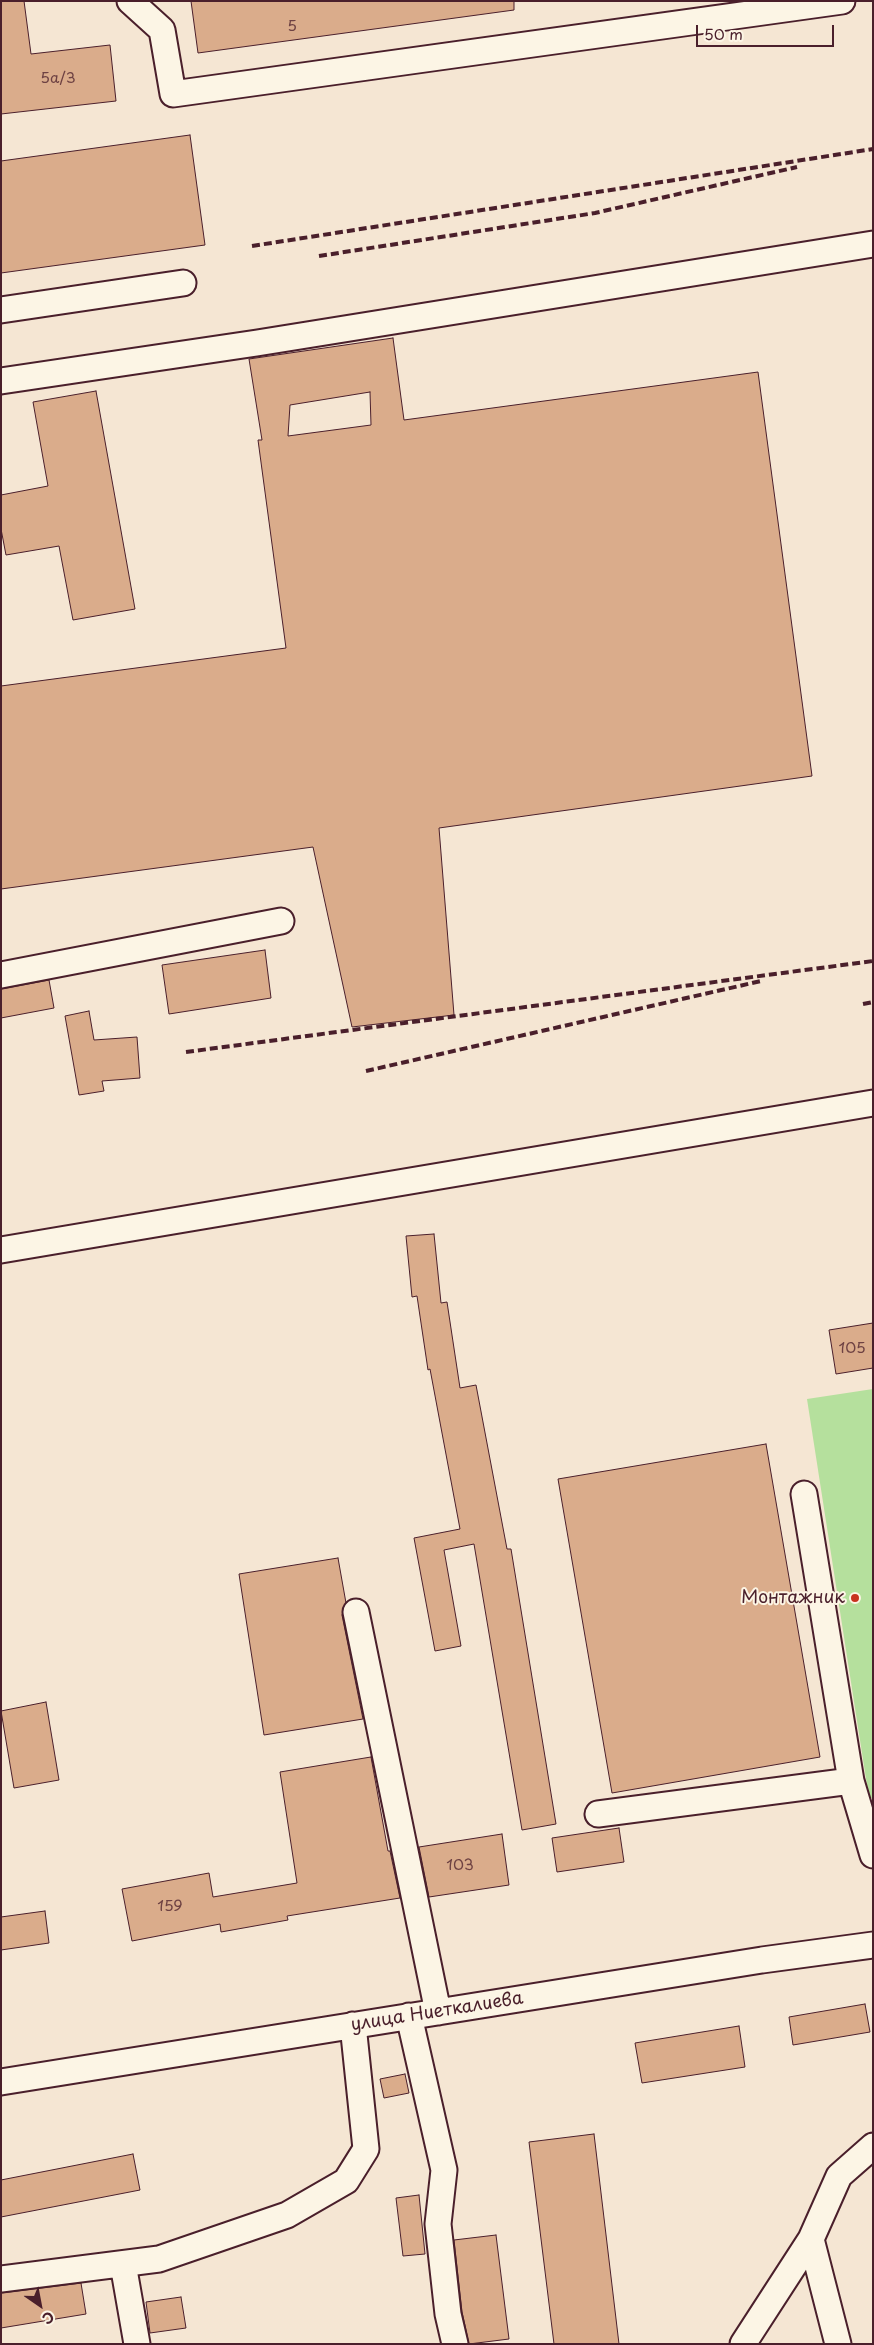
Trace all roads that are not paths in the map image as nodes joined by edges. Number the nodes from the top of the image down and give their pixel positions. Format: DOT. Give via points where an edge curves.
graph roads {
  1 [pos="130,1"];
  2 [pos="159,1"];
  3 [pos="842,1"];
  4 [pos="162,30"];
  5 [pos="873,244"];
  6 [pos="183,283"];
  7 [pos="1,310"];
  8 [pos="1,381"];
  9 [pos="281,921"];
  10 [pos="1,976"];
  11 [pos="873,1103"];
  12 [pos="1,1250"];
  13 [pos="804,1494"];
  14 [pos="356,1612"];
  15 [pos="851,1781"];
  16 [pos="598,1814"];
  17 [pos="873,1855"];
  18 [pos="873,1945"];
  19 [pos="438,2012"];
  20 [pos="409,2016"];
  21 [pos="353,2025"];
  22 [pos="1,2082"];
  23 [pos="873,2146"];
  24 [pos="811,2239"];
  25 [pos="123,2264"];
  26 [pos="1,2279"];
  27 [pos="137,2344"];
  28 [pos="455,2344"];
  29 [pos="743,2344"];
  30 [pos="838,2344"];
  1 -- 4 [label="street"];
  2 -- 4 [label="street"];
  3 -- 4 [label="street" via="173,94"];
  5 -- 8 [label="street"];
  6 -- 7 [label="street"];
  9 -- 10 [label="street"];
  11 -- 12 [label="street"];
  13 -- 15 [label="street"];
  14 -- 19 [label="street"];
  15 -- 16 [label="street"];
  15 -- 17 [label="street"];
  18 -- 19 [label="street, улица Ниеткалиева"];
  19 -- 20 [label="street, улица Ниеткалиева"];
  20 -- 21 [label="street, улица Ниеткалиева"];
  20 -- 28 [label="street" via="444,2170 438,2224 448,2314"];
  21 -- 22 [label="street, улица Ниеткалиева"];
  21 -- 25 [label="street" via="366,2149 346,2181 287,2215 159,2259"];
  23 -- 24 [label="street" via="839,2176"];
  24 -- 29 [label="street"];
  24 -- 30 [label="street"];
  25 -- 26 [label="street"];
  25 -- 27 [label="street"];
}
